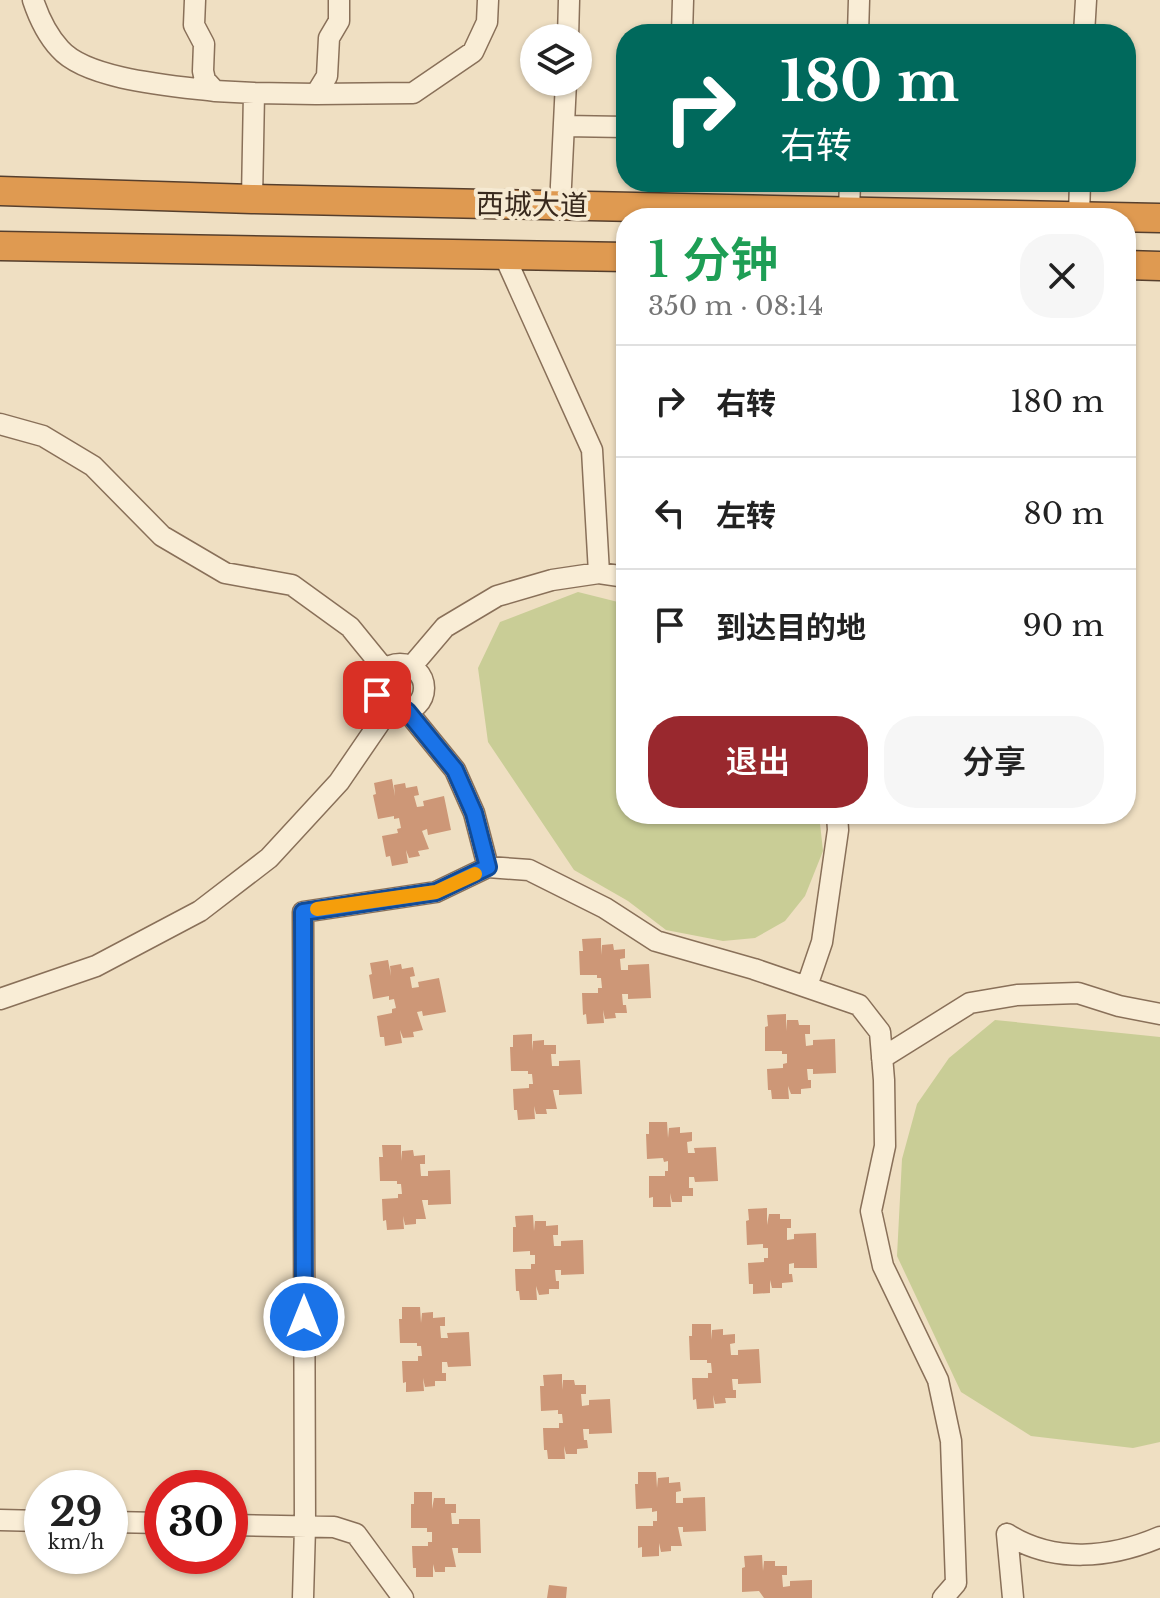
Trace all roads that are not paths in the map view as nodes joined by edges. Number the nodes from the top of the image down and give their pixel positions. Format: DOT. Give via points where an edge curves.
graph roads {
  1 [pos="33,0"];
  2 [pos="195,0"];
  3 [pos="339,0"];
  4 [pos="488,0"];
  5 [pos="569,0"];
  6 [pos="683,0"];
  7 [pos="859,0"];
  8 [pos="1086,0"];
  9 [pos="568,24"];
  10 [pos="682,24"];
  11 [pos="858,24"];
  12 [pos="1085,24"];
  13 [pos="215,91"];
  14 [pos="254,93"];
  15 [pos="316,94"];
  16 [pos="565,96"];
  17 [pos="564,126"];
  18 [pos="616,127"];
  19 [pos="0,191"];
  20 [pos="252,199"];
  21 [pos="560,206"];
  22 [pos="676,208"];
  23 [pos="1136,217"];
  24 [pos="1160,218"];
  25 [pos="0,246"];
  26 [pos="504,255"];
  27 [pos="616,257"];
  28 [pos="1136,265"];
  29 [pos="1160,266"];
  30 [pos="0,424"];
  31 [pos="599,573"];
  32 [pos="616,576"];
  33 [pos="411,667"];
  34 [pos="385,670"];
  35 [pos="398,710"];
  36 [pos="838,824"];
  37 [pos="488,867"];
  38 [pos="807,986"];
  39 [pos="0,999"];
  40 [pos="1160,1014"];
  41 [pos="882,1058"];
  42 [pos="0,1520"];
  43 [pos="24,1521"];
  44 [pos="248,1525"];
  45 [pos="305,1527"];
  46 [pos="1160,1537"];
  47 [pos="1012,1594"];
  48 [pos="303,1598"];
  49 [pos="403,1598"];
  50 [pos="943,1598"];
  1 -- 13 [label="street" via="40,21 62,51 95,70 143,83"];
  2 -- 13 [label="street" via="194,25 204,44 203,71"];
  3 -- 15 [label="street" via="327,76"];
  4 -- 15 [label="street" via="487,22 473,52 413,93"];
  5 -- 9 [label="street"];
  6 -- 10 [label="street"];
  7 -- 11 [label="street"];
  8 -- 12 [label="street"];
  13 -- 14 [label="street"];
  14 -- 15 [label="street"];
  14 -- 20 [label="street"];
  16 -- 17 [label="street"];
  17 -- 18 [label="street"];
  17 -- 21 [label="street"];
  19 -- 20 [label="highway, 西城大道"];
  20 -- 21 [label="highway, 西城大道"];
  21 -- 22 [label="highway, 西城大道"];
  23 -- 24 [label="highway, 西城大道"];
  25 -- 26 [label="highway, 西城大道"];
  26 -- 27 [label="highway, 西城大道"];
  26 -- 31 [label="street" via="592,450"];
  28 -- 29 [label="highway"];
  30 -- 34 [label="street" via="43,436 93,466 162,536 225,573 292,585 350,627"];
  31 -- 32 [label="street"];
  31 -- 33 [label="street" via="497,596 445,627"];
  33 -- 34 [label="street" via="402,664"];
  33 -- 35 [label="street" via="424,690 421,699"];
  34 -- 35 [label="street" via="377,695"];
  35 -- 37 [label="street" via="455,770 474,813"];
  35 -- 39 [label="street" via="269,858 200,911 96,966"];
  36 -- 38 [label="street" via="822,942"];
  37 -- 38 [label="street" via="529,870 656,941"];
  37 -- 45 [label="street" via="436,892 303,912"];
  38 -- 41 [label="street" via="859,1005 880,1032"];
  40 -- 41 [label="street" via="1078,993 1017,995 970,1003"];
  41 -- 50 [label="street" via="885,1146 871,1211 883,1266 938,1380 951,1441 956,1583"];
  42 -- 43 [label="street"];
  44 -- 45 [label="street"];
  45 -- 48 [label="street"];
  45 -- 49 [label="street" via="356,1534"];
  46 -- 47 [label="street" via="1132,1549 1081,1555 1036,1549 1007,1534"];
}
